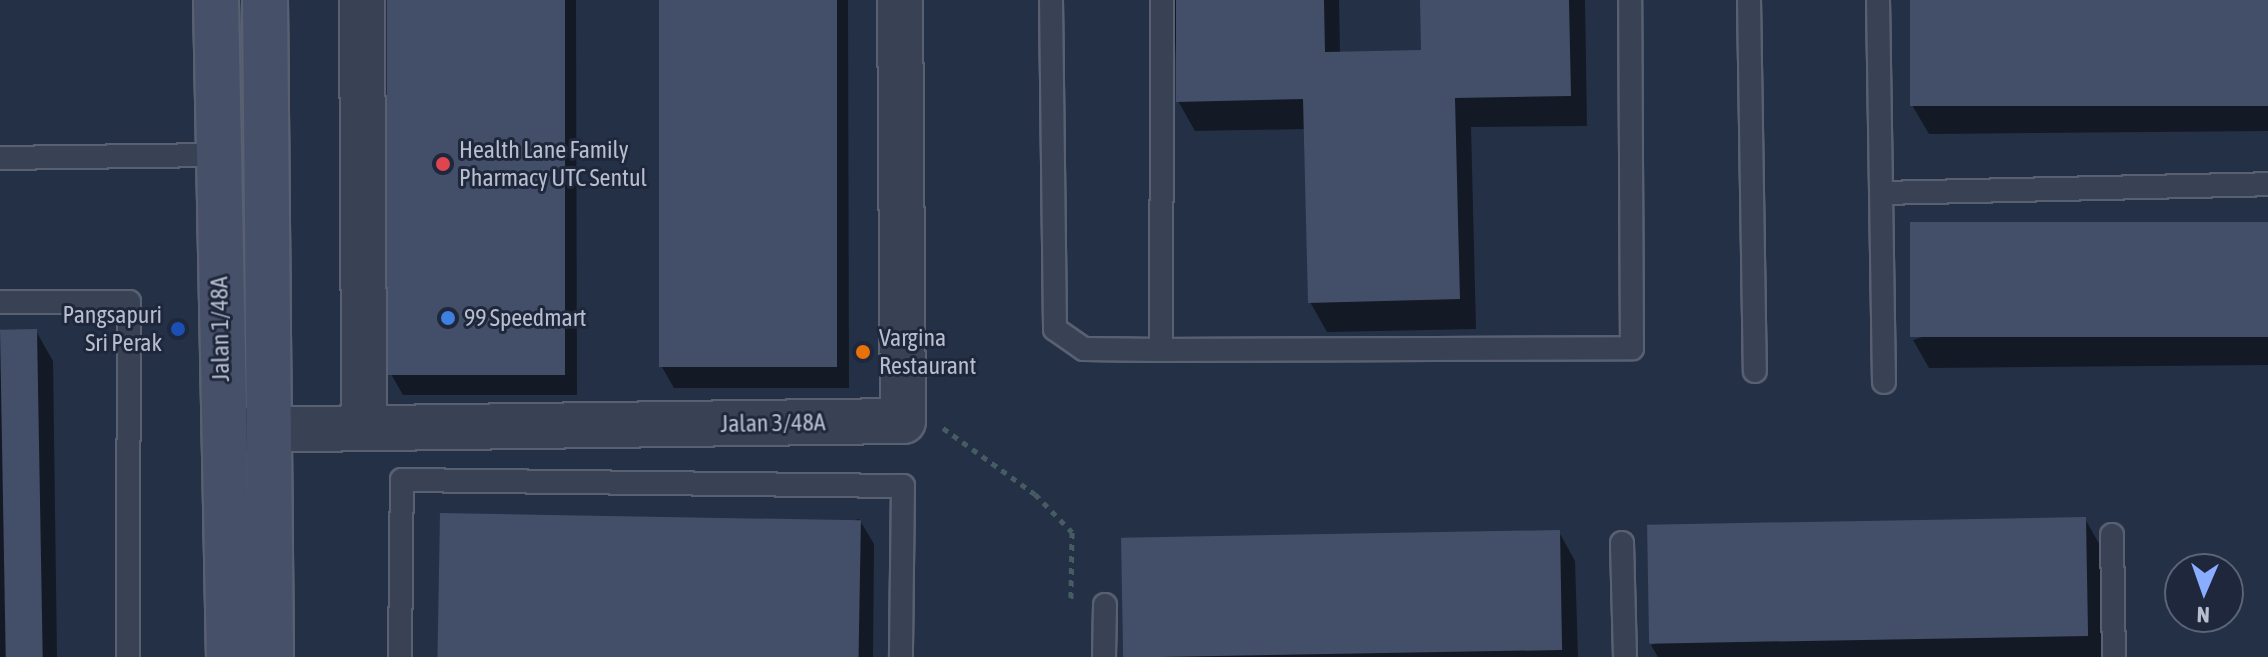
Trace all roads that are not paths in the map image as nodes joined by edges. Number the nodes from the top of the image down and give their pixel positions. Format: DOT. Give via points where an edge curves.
graph roads {
  1 [pos="216,0"];
  2 [pos="265,0"];
  3 [pos="362,0"];
  4 [pos="900,0"];
  5 [pos="1051,0"];
  6 [pos="1162,0"];
  7 [pos="1630,0"];
  8 [pos="1749,0"];
  9 [pos="1878,0"];
  10 [pos="220,155"];
  11 [pos="0,158"];
  12 [pos="2268,184"];
  13 [pos="1881,193"];
  14 [pos="0,302"];
  15 [pos="1161,350"];
  16 [pos="1755,371"];
  17 [pos="1884,382"];
  18 [pos="364,428"];
  19 [pos="223,430"];
  20 [pos="268,430"];
  21 [pos="2112,535"];
  22 [pos="1622,543"];
  23 [pos="1105,605"];
  24 [pos="128,657"];
  25 [pos="229,657"];
  26 [pos="271,657"];
  27 [pos="400,657"];
  28 [pos="901,657"];
  29 [pos="1104,657"];
  30 [pos="1625,657"];
  31 [pos="2114,657"];
  1 -- 10 [label="main road, Jalan 1/48A"];
  2 -- 20 [label="main road, Jalan 1/48A"];
  3 -- 18 [label="street"];
  4 -- 18 [label="street, Jalan 3/48A" via="903,421"];
  5 -- 15 [label="lane" via="1055,329 1084,349"];
  6 -- 15 [label="lane"];
  7 -- 15 [label="lane" via="1632,348"];
  8 -- 16 [label="lane"];
  9 -- 13 [label="lane"];
  10 -- 11 [label="lane"];
  10 -- 19 [label="main road, Jalan 1/48A"];
  12 -- 13 [label="lane"];
  13 -- 17 [label="lane"];
  14 -- 24 [label="lane" via="129,302"];
  18 -- 20 [label="street, Jalan 3/48A"];
  19 -- 20 [label="street, Jalan 3/48A"];
  19 -- 25 [label="main road, Jalan 1/48A"];
  20 -- 26 [label="main road, Jalan 1/48A"];
  21 -- 31 [label="lane"];
  22 -- 30 [label="lane"];
  23 -- 29 [label="lane"];
  27 -- 28 [label="lane" via="402,480 903,486"];
}
